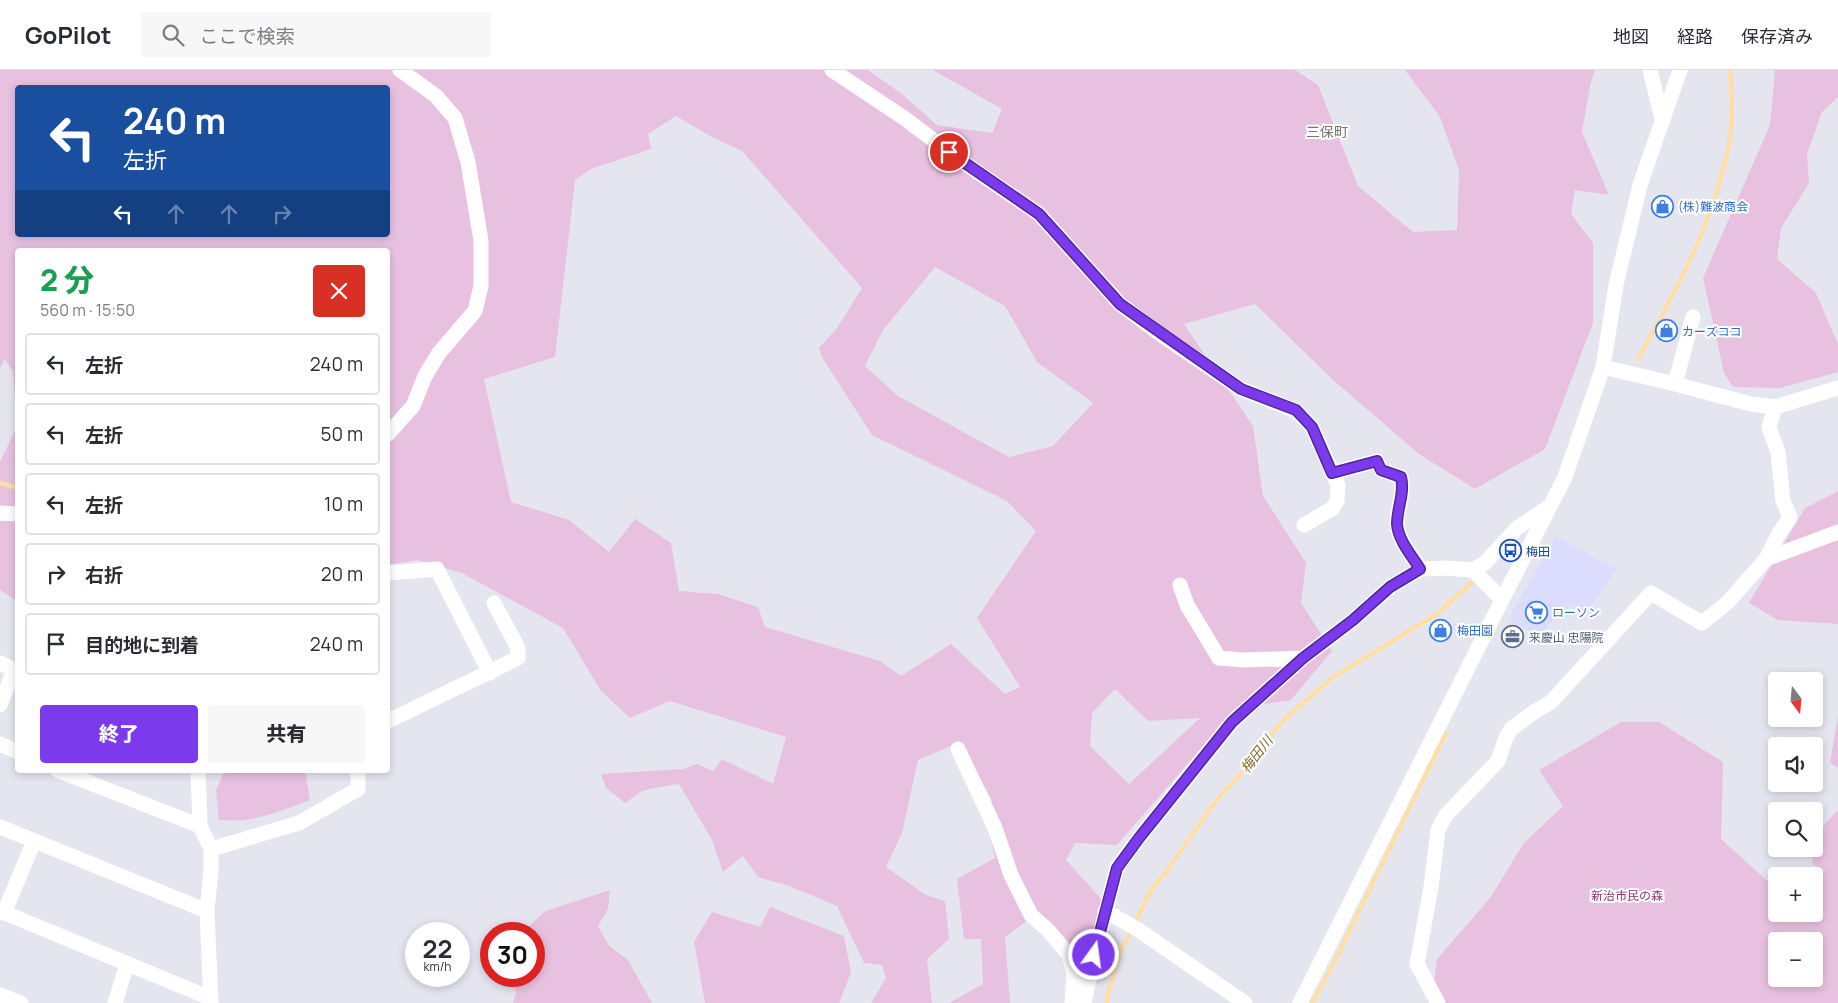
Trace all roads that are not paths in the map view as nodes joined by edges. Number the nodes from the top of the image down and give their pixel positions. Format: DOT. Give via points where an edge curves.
graph roads {
  1 [pos="400,70"];
  2 [pos="832,70"];
  3 [pos="1650,70"];
  4 [pos="1680,70"];
  5 [pos="1662,119"];
  6 [pos="1693,317"];
  7 [pos="1603,368"];
  8 [pos="1675,384"];
  9 [pos="1838,388"];
  10 [pos="1775,407"];
  11 [pos="390,432"];
  12 [pos="1332,473"];
  13 [pos="1551,506"];
  14 [pos="0,513"];
  15 [pos="15,514"];
  16 [pos="1304,526"];
  17 [pos="1838,532"];
  18 [pos="1766,559"];
  19 [pos="1420,569"];
  20 [pos="1473,571"];
  21 [pos="390,573"];
  22 [pos="1180,585"];
  23 [pos="1502,600"];
  24 [pos="494,603"];
  25 [pos="1303,658"];
  26 [pos="0,663"];
  27 [pos="15,670"];
  28 [pos="15,673"];
  29 [pos="490,673"];
  30 [pos="0,705"];
  31 [pos="390,720"];
  32 [pos="0,744"];
  33 [pos="958,749"];
  34 [pos="15,751"];
  35 [pos="65,773"];
  36 [pos="198,773"];
  37 [pos="358,773"];
  38 [pos="200,826"];
  39 [pos="0,827"];
  40 [pos="34,841"];
  41 [pos="211,849"];
  42 [pos="1105,910"];
  43 [pos="207,911"];
  44 [pos="2,912"];
  45 [pos="127,964"];
  46 [pos="0,995"];
  47 [pos="210,1001"];
  48 [pos="21,1003"];
  49 [pos="115,1003"];
  50 [pos="1072,1003"];
  51 [pos="1084,1003"];
  52 [pos="1245,1003"];
  53 [pos="1300,1003"];
  54 [pos="1438,1003"];
  1 -- 11 [label="street" via="436,96 455,118 468,162 481,241 481,286 475,311 439,353 413,406"];
  2 -- 12 [label="street" via="1039,214 1120,304 1140,319 1241,389 1296,410 1312,427"];
  3 -- 5 [label="street"];
  4 -- 5 [label="street"];
  5 -- 7 [label="street" via="1640,185 1616,285"];
  6 -- 8 [label="street"];
  7 -- 8 [label="street"];
  7 -- 13 [label="street" via="1565,477"];
  8 -- 10 [label="street"];
  9 -- 10 [label="street"];
  10 -- 18 [label="street" via="1769,427 1778,452 1783,501 1790,517"];
  12 -- 16 [label="street" via="1338,485 1337,501 1332,508"];
  12 -- 19 [label="street" via="1377,461 1381,470 1401,477 1403,485 1397,524 1400,537"];
  13 -- 20 [label="street" via="1517,528 1485,563"];
  13 -- 23 [label="street"];
  14 -- 15 [label="street"];
  17 -- 18 [label="street"];
  18 -- 54 [label="street" via="1727,603 1702,623 1651,592 1551,702 1511,728 1498,761 1446,815 1438,830 1417,964"];
  19 -- 20 [label="street"];
  19 -- 25 [label="street" via="1390,587"];
  20 -- 23 [label="street"];
  21 -- 29 [label="street" via="437,569"];
  22 -- 25 [label="street" via="1187,606 1219,658"];
  23 -- 53 [label="street"];
  24 -- 29 [label="street" via="518,648 518,658"];
  25 -- 42 [label="street" via="1232,722 1139,838 1117,868"];
  26 -- 27 [label="street"];
  28 -- 30 [label="street"];
  29 -- 31 [label="street"];
  32 -- 34 [label="street"];
  33 -- 50 [label="street" via="1031,915 1069,956 1074,974"];
  35 -- 38 [label="street"];
  36 -- 38 [label="street"];
  37 -- 41 [label="street" via="358,789 299,823"];
  38 -- 41 [label="street"];
  39 -- 40 [label="street"];
  40 -- 43 [label="street"];
  40 -- 44 [label="street"];
  41 -- 43 [label="street"];
  42 -- 51 [label="street"];
  42 -- 52 [label="street"];
  43 -- 47 [label="street"];
  44 -- 45 [label="street"];
  45 -- 47 [label="street"];
  45 -- 49 [label="street"];
  46 -- 48 [label="street"];
}
